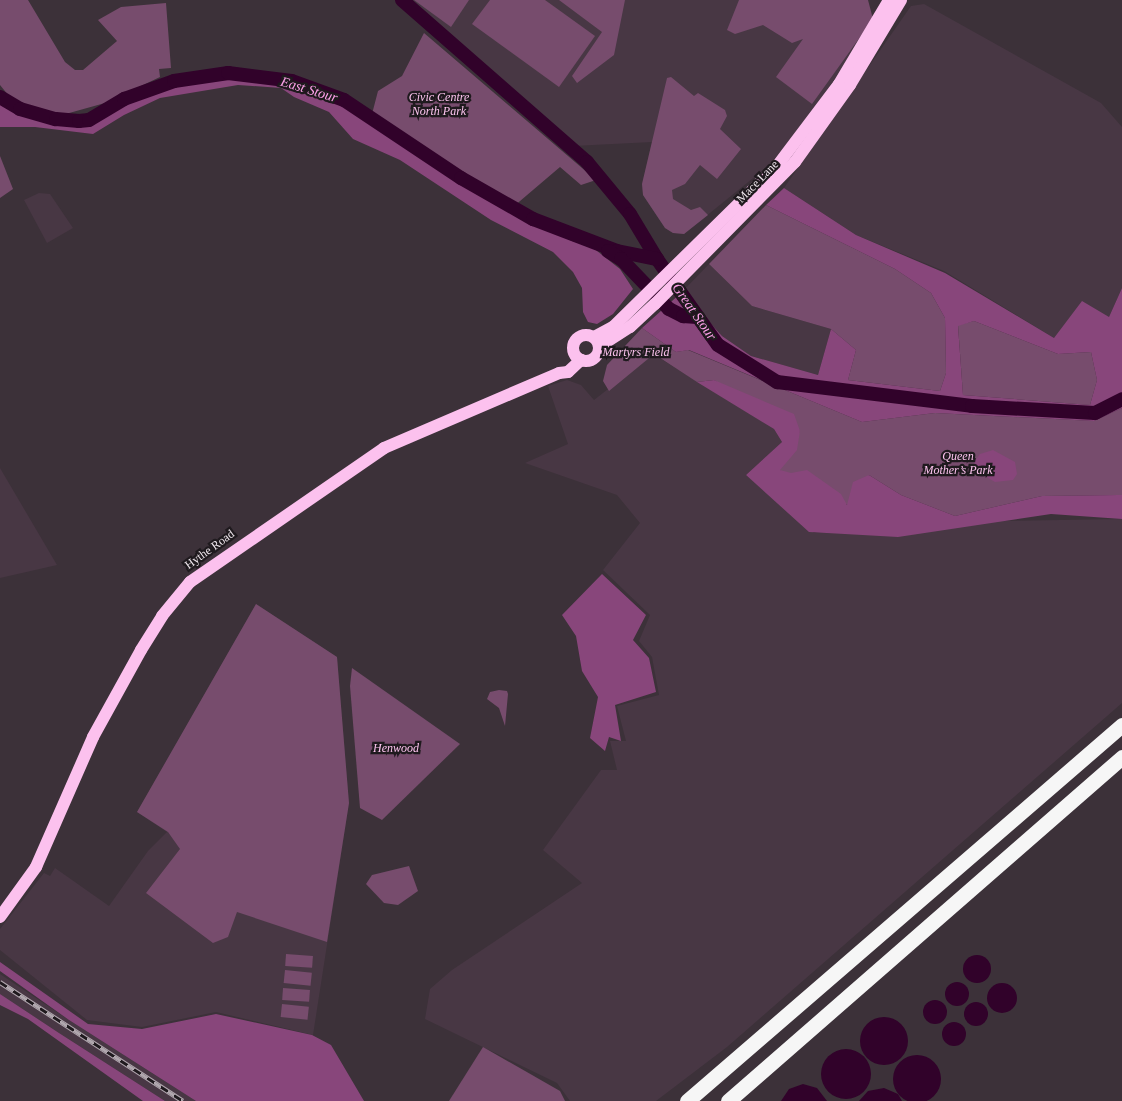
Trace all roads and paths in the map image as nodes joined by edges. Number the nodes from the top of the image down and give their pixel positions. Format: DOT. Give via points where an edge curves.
graph roads {
  1 [pos="889,0"];
  2 [pos="901,0"];
  3 [pos="594,337"];
  4 [pos="599,351"];
  5 [pos="577,356"];
  6 [pos="1122,725"];
  7 [pos="1122,757"];
  8 [pos="0,917"];
  9 [pos="687,1101"];
  10 [pos="728,1101"];
  1 -- 3 [label="main road, Mace Lane" via="853,63 798,141 761,183 613,327"];
  2 -- 4 [label="main road, Mace Lane" via="862,66 803,152 681,279"];
  3 -- 4 [label="main road"];
  3 -- 5 [label="main road" via="578,337 573,344"];
  4 -- 5 [label="main road" via="591,360"];
  5 -- 8 [label="main road, Hythe Road" via="568,372 559,373 384,448 190,582 162,616 141,650 93,737 36,867"];
  6 -- 9 [label="highway"];
  7 -- 10 [label="highway"];
}
